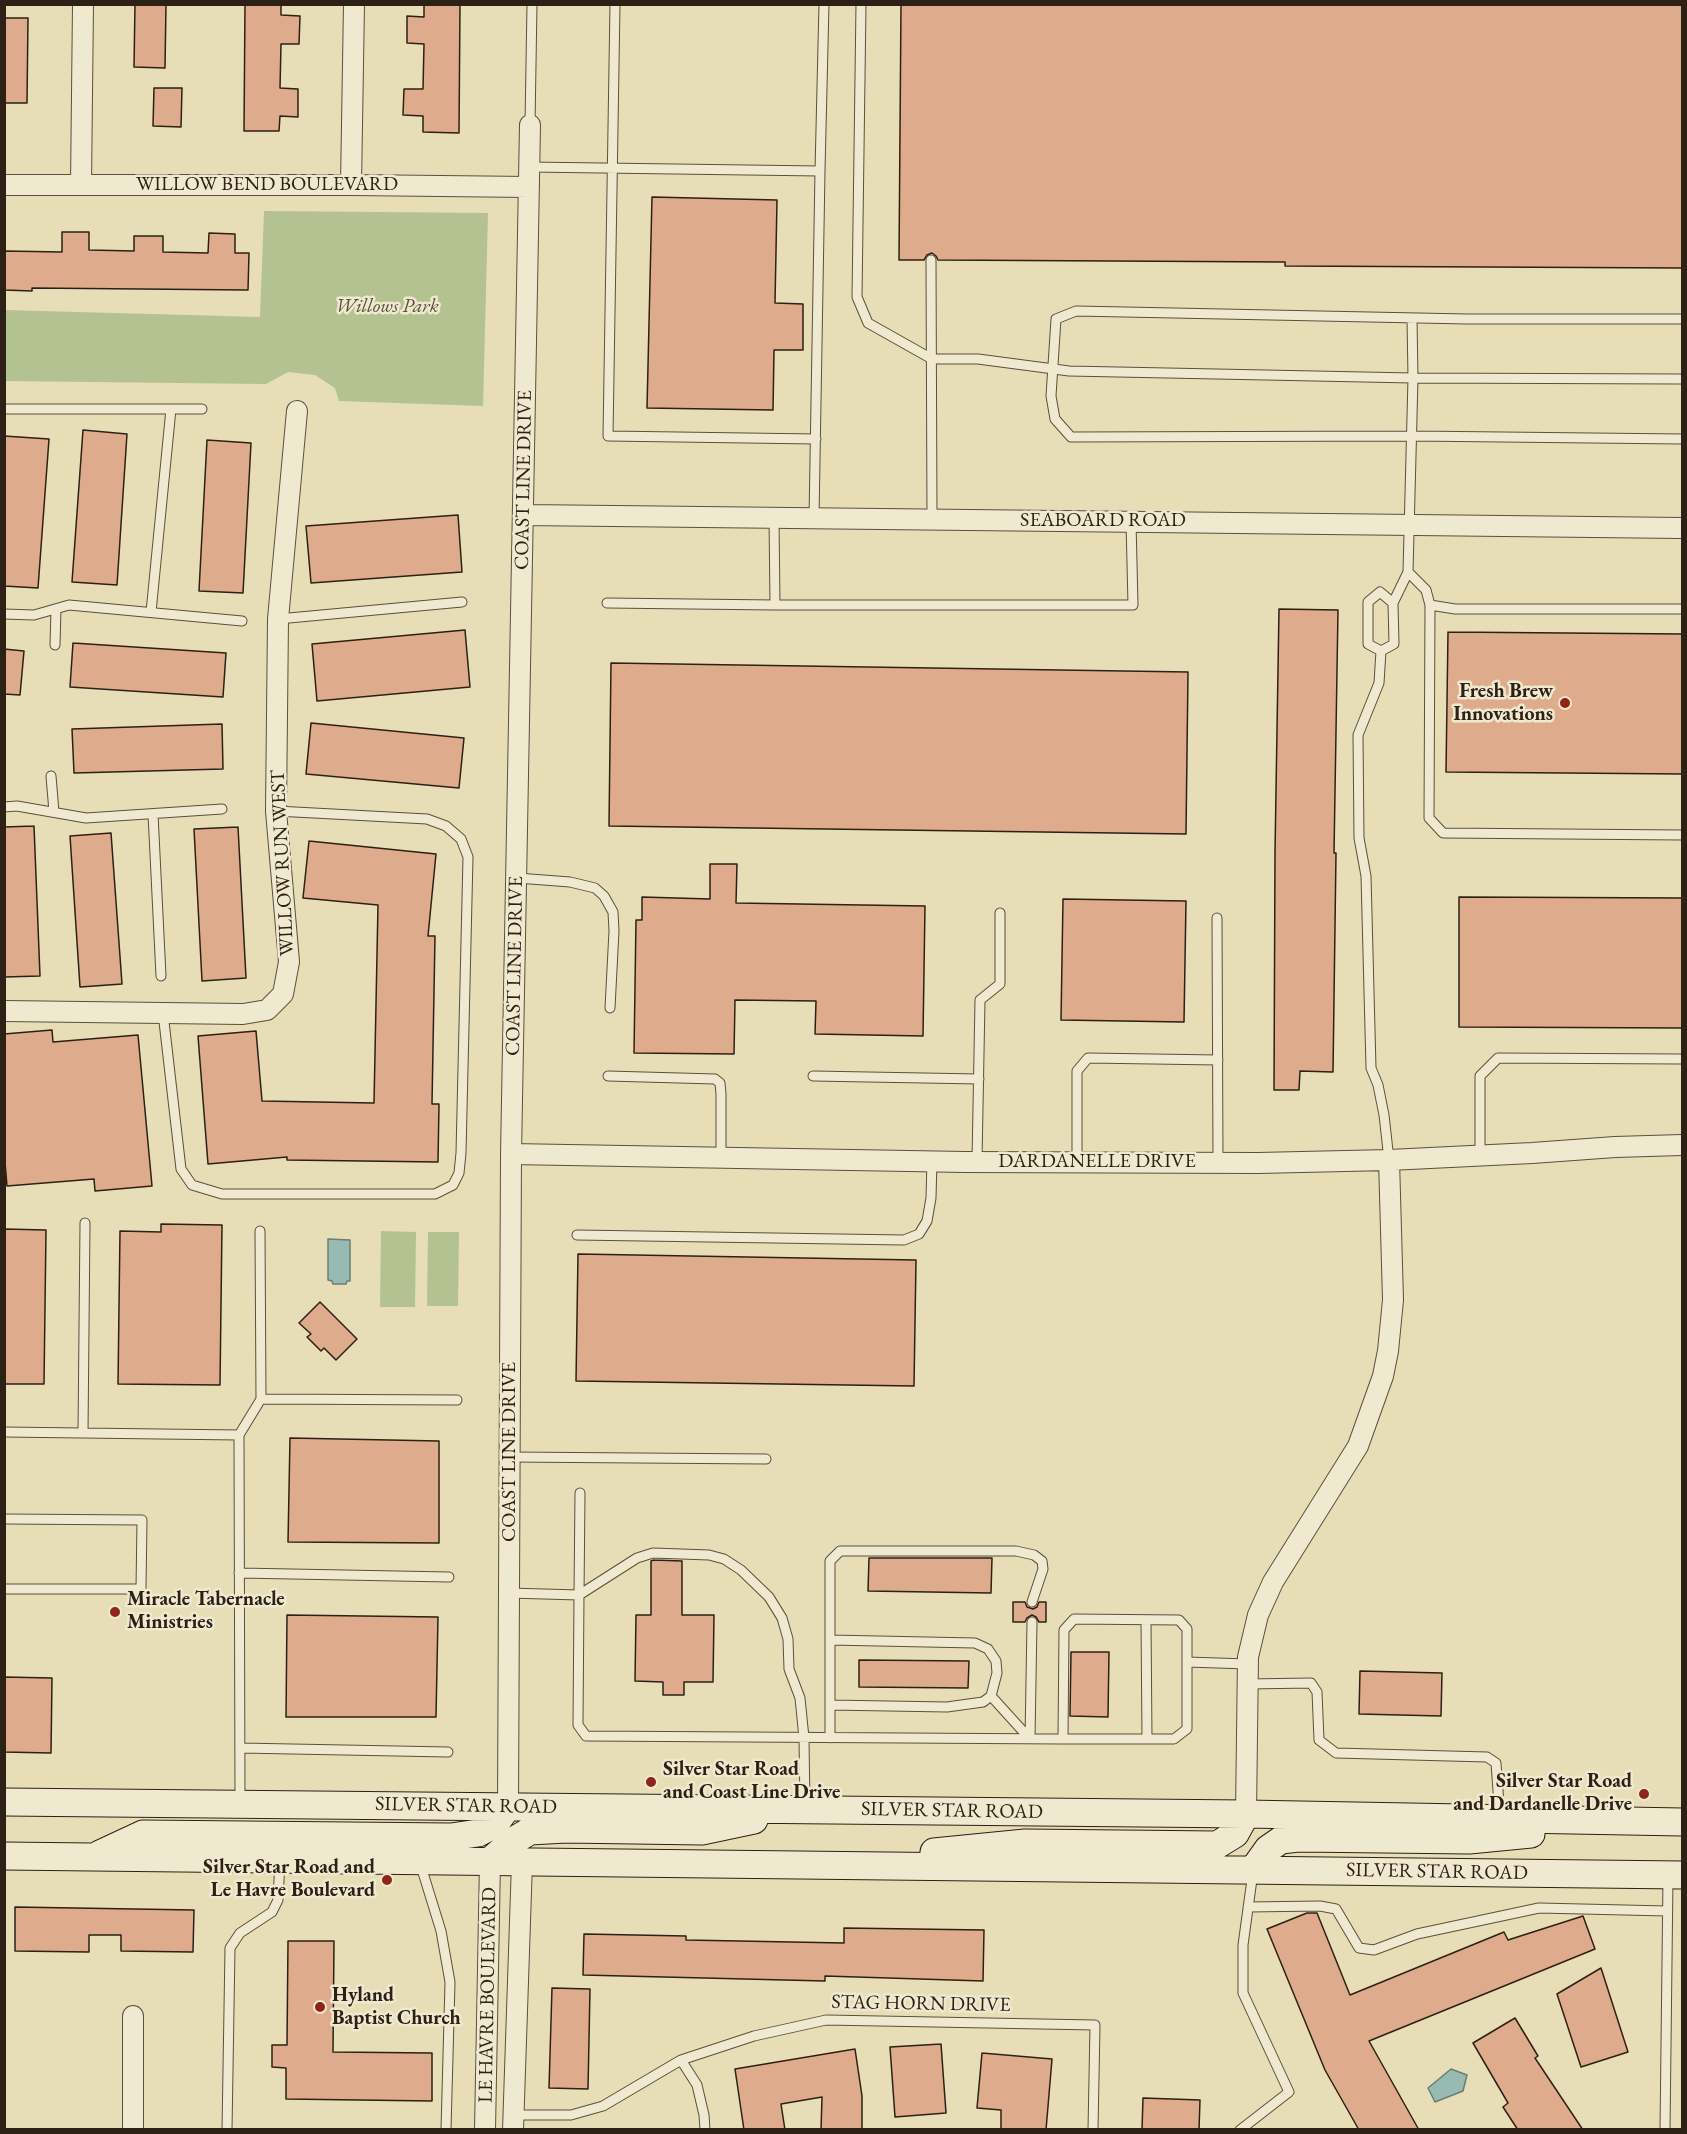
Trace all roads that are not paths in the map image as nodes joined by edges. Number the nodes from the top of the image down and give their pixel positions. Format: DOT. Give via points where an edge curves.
graph roads {
  1 [pos="83,4"];
  2 [pos="354,4"];
  3 [pos="532,4"];
  4 [pos="615,4"];
  5 [pos="824,4"];
  6 [pos="861,4"];
  7 [pos="530,125"];
  8 [pos="529,166"];
  9 [pos="611,168"];
  10 [pos="820,171"];
  11 [pos="351,184"];
  12 [pos="4,185"];
  13 [pos="81,185"];
  14 [pos="529,187"];
  15 [pos="931,260"];
  16 [pos="1412,318"];
  17 [pos="1683,319"];
  18 [pos="932,359"];
  19 [pos="1052,369"];
  20 [pos="1413,378"];
  21 [pos="1683,379"];
  22 [pos="4,409"];
  23 [pos="171,409"];
  24 [pos="202,409"];
  25 [pos="297,411"];
  26 [pos="1412,436"];
  27 [pos="816,439"];
  28 [pos="1683,439"];
  29 [pos="524,515"];
  30 [pos="774,518"];
  31 [pos="814,519"];
  32 [pos="932,520"];
  33 [pos="1131,522"];
  34 [pos="1411,523"];
  35 [pos="1683,528"];
  36 [pos="1408,572"];
  37 [pos="462,602"];
  38 [pos="607,603"];
  39 [pos="1393,603"];
  40 [pos="775,605"];
  41 [pos="1430,605"];
  42 [pos="56,609"];
  43 [pos="1683,609"];
  44 [pos="151,612"];
  45 [pos="4,614"];
  46 [pos="278,619"];
  47 [pos="242,621"];
  48 [pos="55,645"];
  49 [pos="1381,651"];
  50 [pos="51,776"];
  51 [pos="4,807"];
  52 [pos="222,809"];
  53 [pos="276,811"];
  54 [pos="54,812"];
  55 [pos="153,814"];
  56 [pos="1683,835"];
  57 [pos="517,878"];
  58 [pos="1000,913"];
  59 [pos="1217,918"];
  60 [pos="161,976"];
  61 [pos="609,1008"];
  62 [pos="4,1011"];
  63 [pos="163,1013"];
  64 [pos="1683,1059"];
  65 [pos="1218,1060"];
  66 [pos="608,1076"];
  67 [pos="813,1076"];
  68 [pos="979,1079"];
  69 [pos="1683,1145"];
  70 [pos="511,1154"];
  71 [pos="1480,1156"];
  72 [pos="721,1157"];
  73 [pos="1389,1160"];
  74 [pos="932,1161"];
  75 [pos="978,1161"];
  76 [pos="1077,1162"];
  77 [pos="1218,1163"];
  78 [pos="85,1223"];
  79 [pos="260,1231"];
  80 [pos="577,1235"];
  81 [pos="261,1399"];
  82 [pos="458,1400"];
  83 [pos="4,1432"];
  84 [pos="83,1433"];
  85 [pos="238,1435"];
  86 [pos="510,1457"];
  87 [pos="765,1459"];
  88 [pos="580,1493"];
  89 [pos="4,1519"];
  90 [pos="239,1573"];
  91 [pos="449,1577"];
  92 [pos="4,1589"];
  93 [pos="509,1593"];
  94 [pos="579,1595"];
  95 [pos="1032,1602"];
  96 [pos="1146,1620"];
  97 [pos="1032,1622"];
  98 [pos="830,1640"];
  99 [pos="1187,1662"];
  100 [pos="1248,1674"];
  101 [pos="991,1696"];
  102 [pos="830,1705"];
  103 [pos="804,1737"];
  104 [pos="830,1738"];
  105 [pos="1030,1739"];
  106 [pos="1063,1739"];
  107 [pos="1147,1739"];
  108 [pos="240,1748"];
  109 [pos="448,1752"];
  110 [pos="4,1802"];
  111 [pos="240,1804"];
  112 [pos="508,1806"];
  113 [pos="805,1810"];
  114 [pos="1246,1814"];
  115 [pos="1500,1819"];
  116 [pos="1673,1821"];
  117 [pos="4,1856"];
  118 [pos="93,1857"];
  119 [pos="280,1859"];
  120 [pos="419,1860"];
  121 [pos="490,1861"];
  122 [pos="522,1862"];
  123 [pos="795,1865"];
  124 [pos="1253,1870"];
  125 [pos="1675,1875"];
  126 [pos="1248,1907"];
  127 [pos="1667,1911"];
  128 [pos="133,2016"];
  129 [pos="681,2060"];
  130 [pos="514,2122"];
  131 [pos="133,2130"];
  132 [pos="227,2130"];
  133 [pos="446,2130"];
  134 [pos="485,2130"];
  135 [pos="705,2130"];
  136 [pos="1093,2130"];
  137 [pos="1240,2130"];
  138 [pos="1665,2130"];
  1 -- 13 [label="street"];
  2 -- 11 [label="street"];
  3 -- 7 [label="lane"];
  4 -- 9 [label="lane"];
  5 -- 10 [label="lane"];
  6 -- 18 [label="lane" via="857,297 868,323"];
  7 -- 8 [label="street, COAST LINE DRIVE"];
  8 -- 9 [label="lane"];
  8 -- 14 [label="street, COAST LINE DRIVE"];
  9 -- 10 [label="lane"];
  9 -- 27 [label="lane" via="608,436"];
  10 -- 27 [label="lane"];
  11 -- 13 [label="street, WILLOW BEND BOULEVARD"];
  11 -- 14 [label="street, WILLOW BEND BOULEVARD"];
  12 -- 13 [label="street, WILLOW BEND BOULEVARD"];
  14 -- 29 [label="street, COAST LINE DRIVE"];
  15 -- 18 [label="lane"];
  16 -- 17 [label="lane"];
  16 -- 19 [label="lane" via="1076,311 1056,319"];
  16 -- 20 [label="lane"];
  18 -- 19 [label="lane" via="978,359"];
  18 -- 32 [label="lane"];
  19 -- 20 [label="lane"];
  19 -- 26 [label="lane" via="1054,419 1071,437"];
  20 -- 21 [label="lane"];
  20 -- 26 [label="lane"];
  22 -- 23 [label="lane"];
  23 -- 24 [label="lane"];
  23 -- 44 [label="lane"];
  25 -- 46 [label="street, WILLOW RUN WEST"];
  26 -- 28 [label="lane"];
  26 -- 34 [label="lane"];
  27 -- 31 [label="lane"];
  29 -- 30 [label="street, SEABOARD ROAD"];
  29 -- 57 [label="street, COAST LINE DRIVE"];
  30 -- 31 [label="street, SEABOARD ROAD"];
  30 -- 40 [label="lane"];
  31 -- 32 [label="street, SEABOARD ROAD"];
  32 -- 33 [label="street, SEABOARD ROAD"];
  33 -- 34 [label="street, SEABOARD ROAD"];
  33 -- 40 [label="lane" via="1133,605"];
  34 -- 35 [label="street, SEABOARD ROAD"];
  34 -- 36 [label="lane"];
  36 -- 39 [label="lane"];
  36 -- 41 [label="lane" via="1426,590"];
  37 -- 46 [label="lane"];
  38 -- 40 [label="lane"];
  39 -- 49 [label="lane" via="1394,644"];
  39 -- 49 [label="lane" via="1380,592 1368,603 1368,644"];
  41 -- 43 [label="lane" via="1455,609"];
  41 -- 56 [label="lane" via="1429,818 1443,833"];
  42 -- 44 [label="lane" via="69,605"];
  42 -- 45 [label="lane" via="34,615"];
  42 -- 48 [label="lane"];
  44 -- 47 [label="lane"];
  46 -- 53 [label="street, WILLOW RUN WEST"];
  49 -- 73 [label="lane" via="1379,683 1358,735 1359,838 1366,876 1371,1068 1382,1105"];
  50 -- 54 [label="lane"];
  51 -- 54 [label="lane"];
  52 -- 55 [label="lane"];
  53 -- 63 [label="street, WILLOW RUN WEST" via="289,962 283,994 267,1010 243,1014"];
  53 -- 63 [label="lane" via="427,819 446,826 461,838 468,857 461,1153 453,1185 435,1194 222,1194 192,1185 181,1169"];
  54 -- 55 [label="lane" via="86,818"];
  55 -- 60 [label="lane"];
  57 -- 61 [label="lane" via="570,882 596,888 604,896 613,912 614,931"];
  57 -- 70 [label="street, COAST LINE DRIVE"];
  58 -- 68 [label="lane" via="1000,984 980,1000"];
  59 -- 65 [label="lane"];
  62 -- 63 [label="street, WILLOW RUN WEST"];
  64 -- 71 [label="lane" via="1498,1058 1480,1076"];
  65 -- 76 [label="lane" via="1088,1058 1077,1071"];
  65 -- 77 [label="lane"];
  66 -- 72 [label="lane" via="715,1079 720,1083 721,1094"];
  67 -- 68 [label="lane"];
  68 -- 75 [label="lane"];
  69 -- 71 [label="street, DARDANELLE DRIVE"];
  70 -- 72 [label="street, DARDANELLE DRIVE"];
  70 -- 86 [label="street, COAST LINE DRIVE"];
  71 -- 73 [label="street, DARDANELLE DRIVE"];
  72 -- 74 [label="street, DARDANELLE DRIVE"];
  73 -- 77 [label="street, DARDANELLE DRIVE"];
  73 -- 100 [label="street" via="1393,1300 1383,1376 1358,1446 1257,1615"];
  74 -- 75 [label="street, DARDANELLE DRIVE"];
  74 -- 80 [label="lane" via="932,1198 927,1221 919,1234 904,1240"];
  75 -- 76 [label="street, DARDANELLE DRIVE"];
  76 -- 77 [label="street, DARDANELLE DRIVE"];
  78 -- 84 [label="lane"];
  79 -- 81 [label="lane"];
  81 -- 82 [label="lane"];
  81 -- 85 [label="lane"];
  83 -- 84 [label="lane"];
  84 -- 85 [label="lane"];
  85 -- 90 [label="lane"];
  86 -- 87 [label="lane"];
  86 -- 93 [label="street, COAST LINE DRIVE"];
  88 -- 94 [label="lane"];
  89 -- 92 [label="lane" via="142,1520 141,1589"];
  90 -- 91 [label="lane"];
  90 -- 108 [label="lane"];
  93 -- 94 [label="lane"];
  93 -- 112 [label="street, COAST LINE DRIVE"];
  94 -- 103 [label="lane" via="578,1725 586,1736"];
  94 -- 103 [label="lane" via="637,1558 652,1553 724,1559 769,1597 782,1618 788,1639 789,1669 800,1698"];
  95 -- 98 [label="lane" via="1043,1569 1042,1561 1034,1555 1016,1551 840,1551 830,1561"];
  96 -- 99 [label="lane" via="1179,1620 1187,1629"];
  96 -- 106 [label="lane" via="1074,1619 1064,1630"];
  96 -- 107 [label="lane"];
  97 -- 105 [label="lane"];
  98 -- 101 [label="lane" via="975,1642 996,1660 998,1673"];
  98 -- 102 [label="lane"];
  99 -- 100 [label="lane"];
  99 -- 107 [label="lane" via="1187,1729 1174,1739"];
  100 -- 114 [label="street"];
  100 -- 115 [label="lane" via="1311,1683 1317,1692 1319,1740 1336,1753 1487,1757 1496,1763"];
  101 -- 102 [label="lane" via="983,1702 946,1707"];
  101 -- 105 [label="lane"];
  102 -- 104 [label="lane"];
  103 -- 104 [label="lane"];
  103 -- 113 [label="lane"];
  104 -- 105 [label="lane"];
  105 -- 106 [label="lane"];
  106 -- 107 [label="lane"];
  108 -- 109 [label="lane"];
  108 -- 111 [label="lane"];
  110 -- 111 [label="main road, SILVER STAR ROAD"];
  111 -- 112 [label="main road, SILVER STAR ROAD"];
  112 -- 113 [label="main road, SILVER STAR ROAD"];
  112 -- 118 [label="main road" via="495,1824 478,1833 451,1837 143,1834"];
  113 -- 114 [label="main road, SILVER STAR ROAD"];
  113 -- 121 [label="main road" via="702,1831 530,1831"];
  114 -- 115 [label="main road, SILVER STAR ROAD"];
  114 -- 123 [label="main road" via="1235,1834 1217,1845 1025,1843"];
  115 -- 116 [label="main road, SILVER STAR ROAD"];
  116 -- 124 [label="main road" via="1469,1840 1298,1838 1281,1840 1268,1849"];
  117 -- 118 [label="main road, SILVER STAR ROAD"];
  118 -- 119 [label="main road, SILVER STAR ROAD"];
  119 -- 120 [label="main road, SILVER STAR ROAD"];
  119 -- 132 [label="lane" via="278,1900 272,1912 240,1933 230,1948"];
  120 -- 121 [label="main road, SILVER STAR ROAD"];
  120 -- 133 [label="lane" via="441,1931 450,1982"];
  121 -- 122 [label="main road, SILVER STAR ROAD"];
  121 -- 134 [label="street, LE HAVRE BOULEVARD"];
  122 -- 123 [label="main road, SILVER STAR ROAD"];
  122 -- 130 [label="street, LE HAVRE BOULEVARD"];
  123 -- 124 [label="main road, SILVER STAR ROAD"];
  124 -- 125 [label="main road, SILVER STAR ROAD"];
  124 -- 126 [label="lane"];
  125 -- 127 [label="lane"];
  126 -- 127 [label="lane" via="1336,1909 1359,1948 1374,1950 1417,1934 1539,1908"];
  126 -- 137 [label="lane" via="1242,1993 1289,2092"];
  127 -- 138 [label="lane"];
  128 -- 131 [label="street"];
  129 -- 130 [label="lane, STAG HORN DRIVE" via="603,2106 571,2115"];
  129 -- 135 [label="lane" via="697,2085"];
  129 -- 136 [label="lane, STAG HORN DRIVE" via="754,2036 826,2020 1095,2025"];
}
